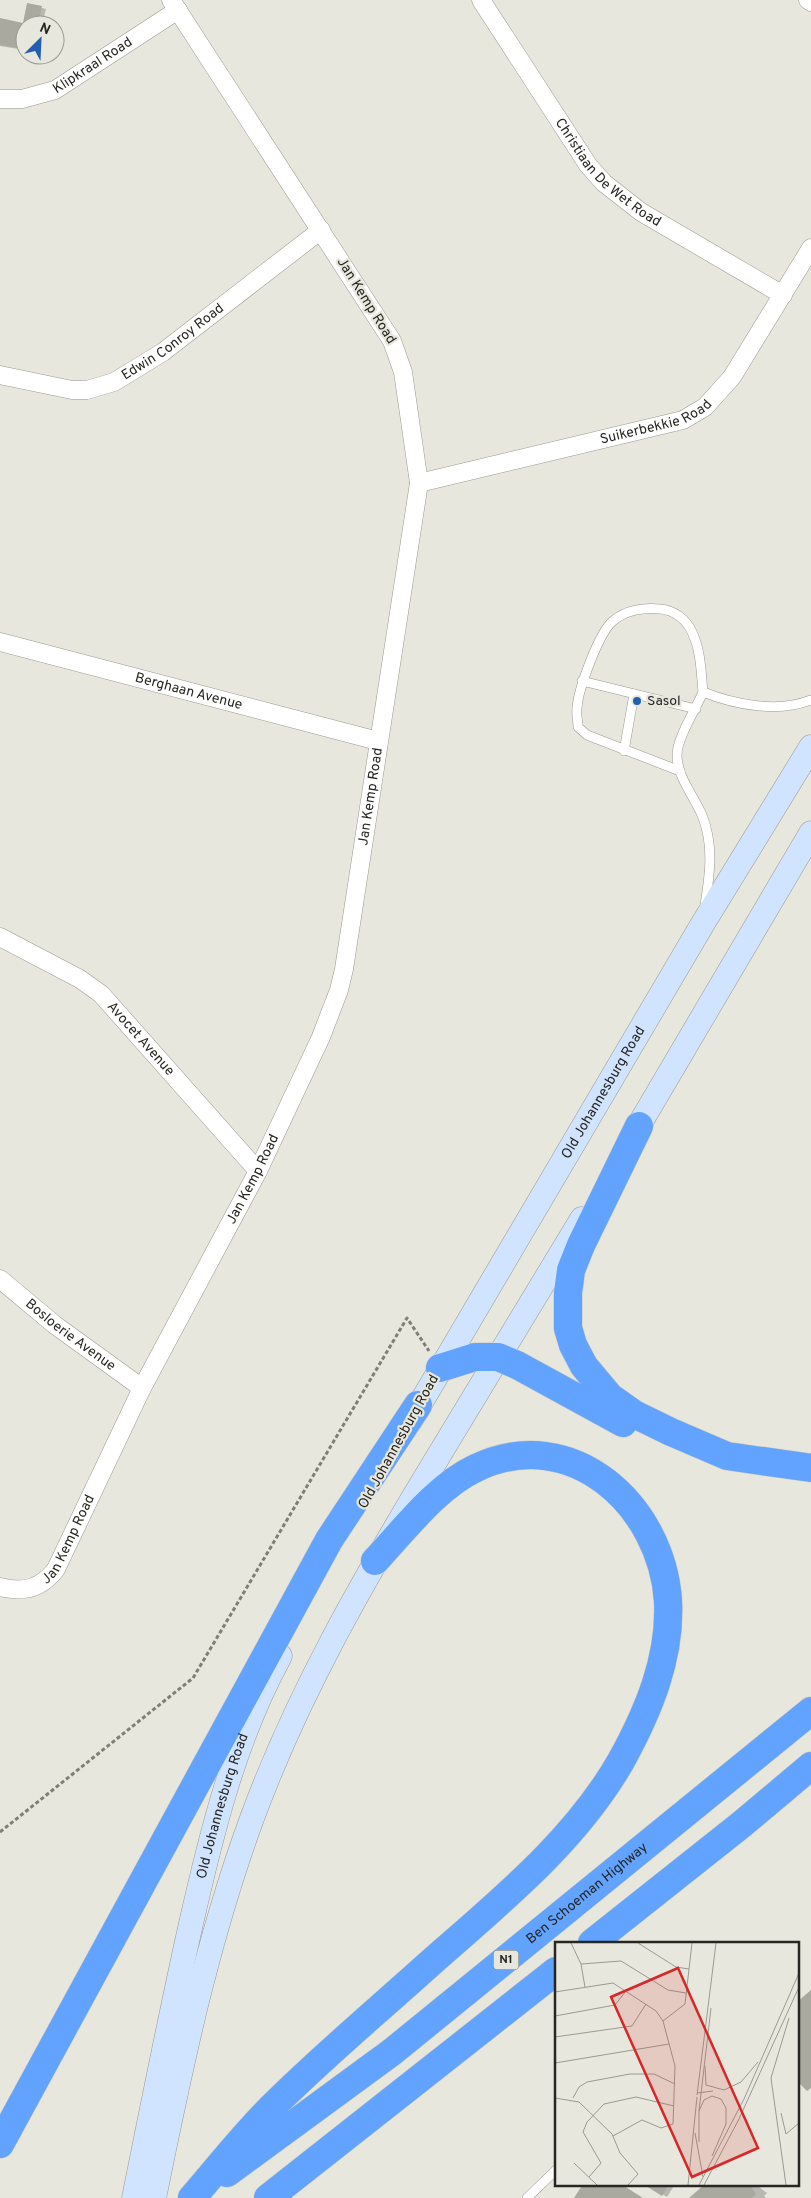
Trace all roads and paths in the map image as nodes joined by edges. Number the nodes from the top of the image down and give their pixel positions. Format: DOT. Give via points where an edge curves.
graph roads {
  1 [pos="481,0"];
  2 [pos="808,0"];
  3 [pos="811,2"];
  4 [pos="175,5"];
  5 [pos="0,99"];
  6 [pos="321,230"];
  7 [pos="811,248"];
  8 [pos="783,295"];
  9 [pos="0,375"];
  10 [pos="419,483"];
  11 [pos="0,642"];
  12 [pos="582,681"];
  13 [pos="703,692"];
  14 [pos="634,694"];
  15 [pos="811,700"];
  16 [pos="696,709"];
  17 [pos="378,741"];
  18 [pos="811,748"];
  19 [pos="624,751"];
  20 [pos="680,771"];
  21 [pos="811,833"];
  22 [pos="702,925"];
  23 [pos="0,937"];
  24 [pos="639,1126"];
  25 [pos="258,1171"];
  26 [pos="0,1279"];
  27 [pos="498,1357"];
  28 [pos="440,1368"];
  29 [pos="142,1388"];
  30 [pos="418,1405"];
  31 [pos="727,1456"];
  32 [pos="811,1468"];
  33 [pos="374,1561"];
  34 [pos="0,1587"];
  35 [pos="811,1711"];
  36 [pos="811,1766"];
  37 [pos="0,1832"];
  38 [pos="593,1942"];
  39 [pos="555,1972"];
  40 [pos="0,2144"];
  41 [pos="555,2171"];
  42 [pos="134,2198"];
  43 [pos="154,2198"];
  44 [pos="192,2198"];
  45 [pos="268,2198"];
  46 [pos="526,2198"];
  1 -- 8 [label="street, Christiaan De Wet Road" via="588,165 604,183 641,212"];
  2 -- 3 [label="street"];
  4 -- 5 [label="street, Klipkraal Road" via="55,90 22,99"];
  4 -- 6 [label="street, Jan Kemp Road"];
  6 -- 9 [label="street, Edwin Conroy Road" via="163,352 114,382 87,390 72,390"];
  6 -- 10 [label="street, Jan Kemp Road" via="400,357"];
  7 -- 8 [label="street, Suikerbekkie Road"];
  8 -- 10 [label="street, Suikerbekkie Road" via="725,386 705,407 683,420"];
  10 -- 17 [label="street, Jan Kemp Road"];
  11 -- 17 [label="street, Berghaan Avenue"];
  12 -- 13 [label="lane" via="612,621 626,613 650,608 668,610 680,616 691,630 700,658"];
  12 -- 14 [label="lane"];
  12 -- 19 [label="lane" via="576,708 578,727 587,735"];
  13 -- 15 [label="lane" via="724,700 771,707"];
  13 -- 16 [label="lane"];
  14 -- 16 [label="lane"];
  14 -- 19 [label="lane"];
  16 -- 20 [label="lane" via="679,744"];
  17 -- 25 [label="street, Jan Kemp Road" via="339,990 321,1037"];
  18 -- 22 [label="main road, Old Johannesburg Road"];
  19 -- 20 [label="lane"];
  20 -- 22 [label="lane" via="702,813 710,844"];
  21 -- 24 [label="main road, Old Johannesburg Road"];
  22 -- 28 [label="main road, Old Johannesburg Road"];
  23 -- 25 [label="street, Avocet Avenue" via="80,979 101,994"];
  24 -- 27 [label="main road, Old Johannesburg Road"];
  24 -- 31 [label="highway" via="571,1270 568,1328 584,1366 610,1397 634,1414"];
  25 -- 29 [label="street, Jan Kemp Road"];
  26 -- 29 [label="street, Bosloerie Avenue" via="55,1325"];
  27 -- 28 [label="highway" via="475,1357"];
  27 -- 31 [label="highway" via="649,1435 697,1451"];
  27 -- 33 [label="main road, Old Johannesburg Road"];
  28 -- 30 [label="main road, Old Johannesburg Road"];
  28 -- 37 [label="path" via="407,1318 193,1678"];
  29 -- 34 [label="street, Jan Kemp Road" via="51,1576 36,1587 15,1590"];
  30 -- 40 [label="highway" via="329,1540"];
  30 -- 42 [label="main road, Old Johannesburg Road" via="275,1664 251,1716 212,1831"];
  31 -- 32 [label="highway"];
  33 -- 43 [label="main road, Old Johannesburg Road" via="316,1671 251,1820 208,1951"];
  33 -- 44 [label="highway" via="442,1491 479,1466 526,1455 550,1456 573,1462 613,1486 638,1515 651,1537 668,1600 663,1664 638,1728 621,1760 590,1808 568,1834 468,1930 292,2088 244,2137"];
  35 -- 44 [label="highway, Ben Schoeman Highway / N1" via="392,2052"];
  36 -- 38 [label="highway"];
  39 -- 45 [label="highway"];
  41 -- 46 [label="lane"];
}
